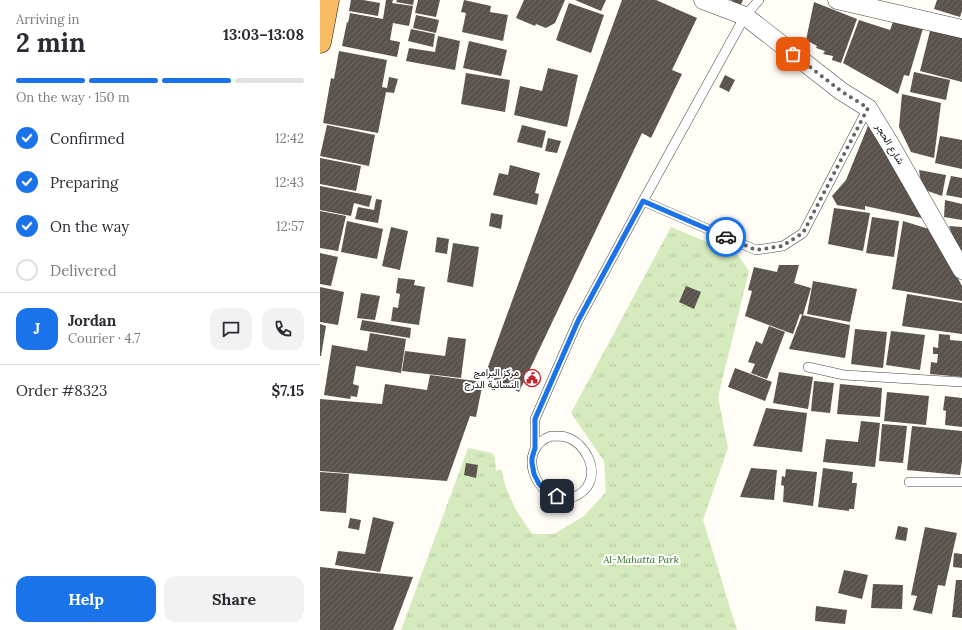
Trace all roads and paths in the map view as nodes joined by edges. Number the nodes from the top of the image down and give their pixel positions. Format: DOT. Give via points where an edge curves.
graph roads {
  1 [pos="328,0"];
  2 [pos="704,0"];
  3 [pos="759,0"];
  4 [pos="837,0"];
  5 [pos="745,16"];
  6 [pos="962,29"];
  7 [pos="320,42"];
  8 [pos="868,108"];
  9 [pos="643,201"];
  10 [pos="962,270"];
  11 [pos="808,367"];
  12 [pos="962,382"];
  13 [pos="535,448"];
  14 [pos="909,482"];
  15 [pos="962,482"];
  1 -- 7 [label="highway"];
  2 -- 5 [label="street, شارع الحجر"];
  3 -- 5 [label="lane"];
  4 -- 6 [label="street"];
  5 -- 8 [label="street, شارع الحجر" via="841,91"];
  5 -- 9 [label="lane"];
  8 -- 9 [label="lane" via="803,233 782,246 756,250"];
  8 -- 10 [label="street, شارع الحجر"];
  9 -- 13 [label="lane" via="578,321 553,377 535,419"];
  11 -- 12 [label="lane" via="844,375"];
  13 -- 13 [label="lane" via="532,458 534,474 539,484 548,492 562,498 572,497 588,486 592,471 584,450 576,442 566,437 551,436"];
  14 -- 15 [label="lane"];
}
